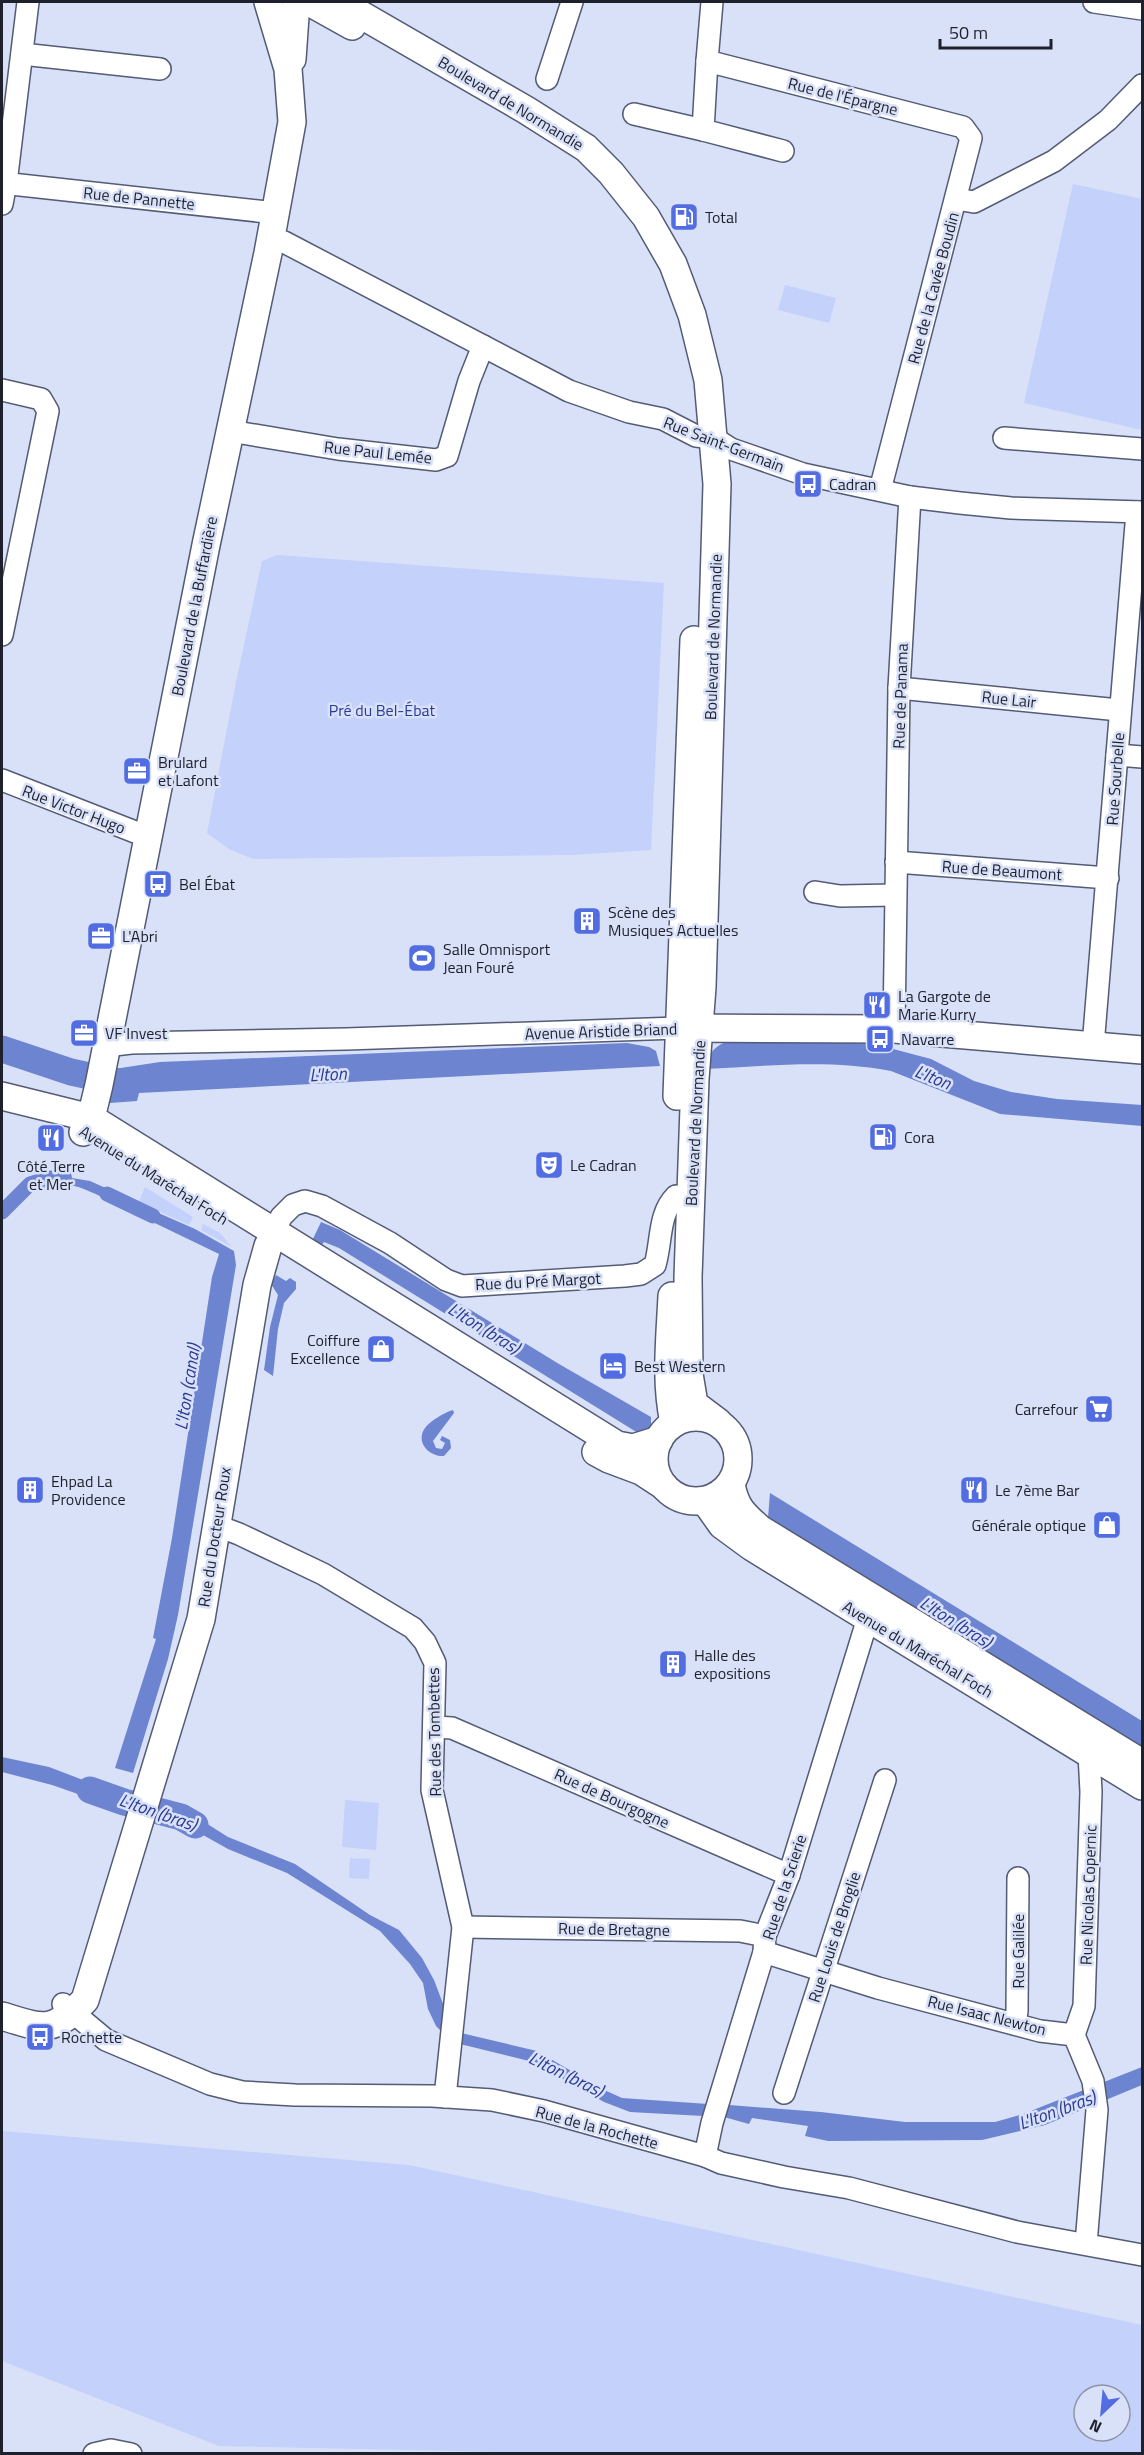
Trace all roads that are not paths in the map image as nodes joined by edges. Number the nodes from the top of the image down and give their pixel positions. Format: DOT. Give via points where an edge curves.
graph roads {
  1 [pos="28,2"];
  2 [pos="268,2"];
  3 [pos="296,2"];
  4 [pos="572,2"];
  5 [pos="712,2"];
  6 [pos="1094,2"];
  7 [pos="335,5"];
  8 [pos="1143,9"];
  9 [pos="21,54"];
  10 [pos="707,61"];
  11 [pos="160,69"];
  12 [pos="290,78"];
  13 [pos="547,79"];
  14 [pos="1143,85"];
  15 [pos="634,114"];
  16 [pos="703,130"];
  17 [pos="783,151"];
  18 [pos="4,183"];
  19 [pos="956,199"];
  20 [pos="2,204"];
  21 [pos="276,213"];
  22 [pos="271,240"];
  23 [pos="483,346"];
  24 [pos="2,390"];
  25 [pos="230,431"];
  26 [pos="705,437"];
  27 [pos="1004,438"];
  28 [pos="1143,449"];
  29 [pos="880,490"];
  30 [pos="910,497"];
  31 [pos="1140,512"];
  32 [pos="2,635"];
  33 [pos="899,688"];
  34 [pos="1119,710"];
  35 [pos="1117,755"];
  36 [pos="1143,758"];
  37 [pos="2,780"];
  38 [pos="148,837"];
  39 [pos="896,862"];
  40 [pos="1108,878"];
  41 [pos="815,892"];
  42 [pos="895,895"];
  43 [pos="689,1028"];
  44 [pos="894,1029"];
  45 [pos="1092,1046"];
  46 [pos="1143,1050"];
  47 [pos="109,1059"];
  48 [pos="2,1096"];
  49 [pos="87,1125"];
  50 [pos="676,1196"];
  51 [pos="271,1239"];
  52 [pos="718,1422"];
  53 [pos="666,1431"];
  54 [pos="731,1484"];
  55 [pos="664,1486"];
  56 [pos="705,1501"];
  57 [pos="215,1526"];
  58 [pos="868,1618"];
  59 [pos="434,1727"];
  60 [pos="1089,1754"];
  61 [pos="1143,1763"];
  62 [pos="885,1780"];
  63 [pos="1143,1786"];
  64 [pos="789,1875"];
  65 [pos="1018,1878"];
  66 [pos="463,1926"];
  67 [pos="765,1944"];
  68 [pos="823,1970"];
  69 [pos="68,2008"];
  70 [pos="5,2017"];
  71 [pos="1015,2024"];
  72 [pos="1074,2035"];
  73 [pos="784,2093"];
  74 [pos="445,2097"];
  75 [pos="705,2156"];
  76 [pos="1086,2244"];
  77 [pos="1143,2254"];
  78 [pos="94,2454"];
  79 [pos="131,2454"];
  1 -- 9 [label="street"];
  2 -- 12 [label="main road, Boulevard de la Buffardière"];
  3 -- 12 [label="main road, Boulevard de la Buffardière"];
  4 -- 13 [label="street"];
  5 -- 10 [label="street"];
  6 -- 8 [label="street"];
  7 -- 26 [label="main road, Boulevard de Normandie" via="544,139 585,171 626,217 654,262 672,306"];
  9 -- 11 [label="street"];
  9 -- 18 [label="street"];
  10 -- 16 [label="street"];
  10 -- 19 [label="street, Rue de l'Épargne" via="963,127 971,138"];
  12 -- 21 [label="main road, Boulevard de la Buffardière" via="292,122"];
  14 -- 19 [label="street, Rue de la Cavée Boudin" via="1108,120 1047,165 974,202"];
  15 -- 16 [label="street"];
  16 -- 17 [label="street"];
  18 -- 20 [label="street"];
  18 -- 21 [label="street, Rue de Pannette"];
  19 -- 29 [label="street, Rue de la Cavée Boudin"];
  21 -- 22 [label="main road, Boulevard de la Buffardière"];
  22 -- 23 [label="street, Rue Saint-Germain" via="284,242"];
  22 -- 25 [label="main road, Boulevard de la Buffardière"];
  23 -- 25 [label="street, Rue Paul Lemée" via="447,456 436,460"];
  23 -- 26 [label="street, Rue Saint-Germain" via="569,391 663,419"];
  24 -- 32 [label="street" via="41,399 48,411"];
  25 -- 38 [label="main road, Boulevard de la Buffardière"];
  26 -- 29 [label="street, Rue Saint-Germain" via="803,474"];
  26 -- 43 [label="main road, Boulevard de Normandie" via="717,491"];
  27 -- 28 [label="street"];
  29 -- 30 [label="street, Rue Saint-Germain"];
  30 -- 31 [label="street, Rue Saint-Germain" via="1011,508"];
  30 -- 33 [label="street, Rue de Panama"];
  31 -- 34 [label="street, Rue Sourbelle"];
  33 -- 34 [label="street, Rue Lair"];
  33 -- 39 [label="street, Rue de Panama"];
  34 -- 35 [label="street, Rue Sourbelle"];
  35 -- 36 [label="street"];
  35 -- 40 [label="street, Rue Sourbelle"];
  37 -- 38 [label="street, Rue Victor Hugo"];
  38 -- 47 [label="main road, Boulevard de la Buffardière" via="112,1015"];
  39 -- 40 [label="street, Rue de Beaumont"];
  39 -- 42 [label="street, Rue de Panama"];
  40 -- 45 [label="street, Rue Sourbelle"];
  41 -- 42 [label="street" via="840,896"];
  42 -- 44 [label="street, Rue de Panama"];
  43 -- 44 [label="main road, Avenue Aristide Briand"];
  43 -- 47 [label="street, Avenue Aristide Briand" via="357,1039"];
  43 -- 50 [label="main road, Boulevard de Normandie"];
  43 -- 52 [label="main road, Boulevard de Normandie" via="695,1079 689,1374 694,1404"];
  44 -- 45 [label="main road, Avenue Aristide Briand"];
  45 -- 46 [label="main road, Avenue Aristide Briand"];
  47 -- 49 [label="main road, Boulevard de la Buffardière"];
  48 -- 49 [label="main road, Avenue du Maréchal Foch" via="58,1110"];
  49 -- 51 [label="main road, Avenue du Maréchal Foch"];
  50 -- 51 [label="street, Rue du Pré Margot" via="662,1220 655,1265 641,1274 462,1286 322,1206 305,1202 293,1205 281,1217"];
  50 -- 53 [label="main road, Boulevard de Normandie"];
  51 -- 53 [label="main road, Avenue du Maréchal Foch" via="617,1445 633,1448"];
  51 -- 55 [label="main road, Avenue du Maréchal Foch" via="588,1448 641,1471"];
  51 -- 57 [label="main road, Rue du Docteur Roux" via="255,1295"];
  52 -- 53 [label="main road" via="695,1417"];
  52 -- 54 [label="main road" via="732,1436 737,1448 737,1472"];
  53 -- 55 [label="main road" via="654,1451 657,1476"];
  54 -- 56 [label="main road"];
  54 -- 61 [label="main road, Avenue du Maréchal Foch" via="741,1511 760,1529"];
  55 -- 56 [label="main road" via="682,1499"];
  56 -- 58 [label="main road, Avenue du Maréchal Foch" via="722,1525 752,1547"];
  57 -- 59 [label="street, Rue des Tombettes" via="323,1574 413,1628 435,1663"];
  57 -- 69 [label="main road, Rue du Docteur Roux" via="201,1619 140,1818 116,1864"];
  58 -- 60 [label="main road, Avenue du Maréchal Foch"];
  58 -- 64 [label="street, Rue de la Scierie"];
  59 -- 64 [label="street, Rue de Bourgogne" via="452,1728"];
  59 -- 66 [label="street, Rue des Tombettes" via="432,1790"];
  60 -- 63 [label="main road, Avenue du Maréchal Foch"];
  60 -- 72 [label="street, Rue Nicolas Copernic" via="1084,2006"];
  62 -- 68 [label="street, Rue Louis de Broglie"];
  64 -- 67 [label="street, Rue de la Scierie"];
  65 -- 71 [label="street, Rue Galilée"];
  66 -- 67 [label="street, Rue de Bretagne" via="740,1931"];
  66 -- 74 [label="street, Rue des Tombettes"];
  67 -- 68 [label="street, Rue Isaac Newton"];
  67 -- 75 [label="street, Rue de la Scierie"];
  68 -- 71 [label="street, Rue Isaac Newton"];
  68 -- 73 [label="street, Rue Louis de Broglie"];
  69 -- 70 [label="main road" via="60,2023 39,2027"];
  69 -- 74 [label="street, Rue de la Rochette" via="106,2040 210,2084 242,2092"];
  71 -- 72 [label="street, Rue Isaac Newton"];
  72 -- 76 [label="street" via="1093,2081 1097,2110"];
  74 -- 75 [label="street, Rue de la Rochette" via="492,2100 544,2111"];
  75 -- 76 [label="street, Rue de la Rochette" via="721,2163 849,2188 1017,2232"];
  76 -- 77 [label="street, Rue de la Rochette"];
  78 -- 79 [label="street" via="111,2450"];
}
